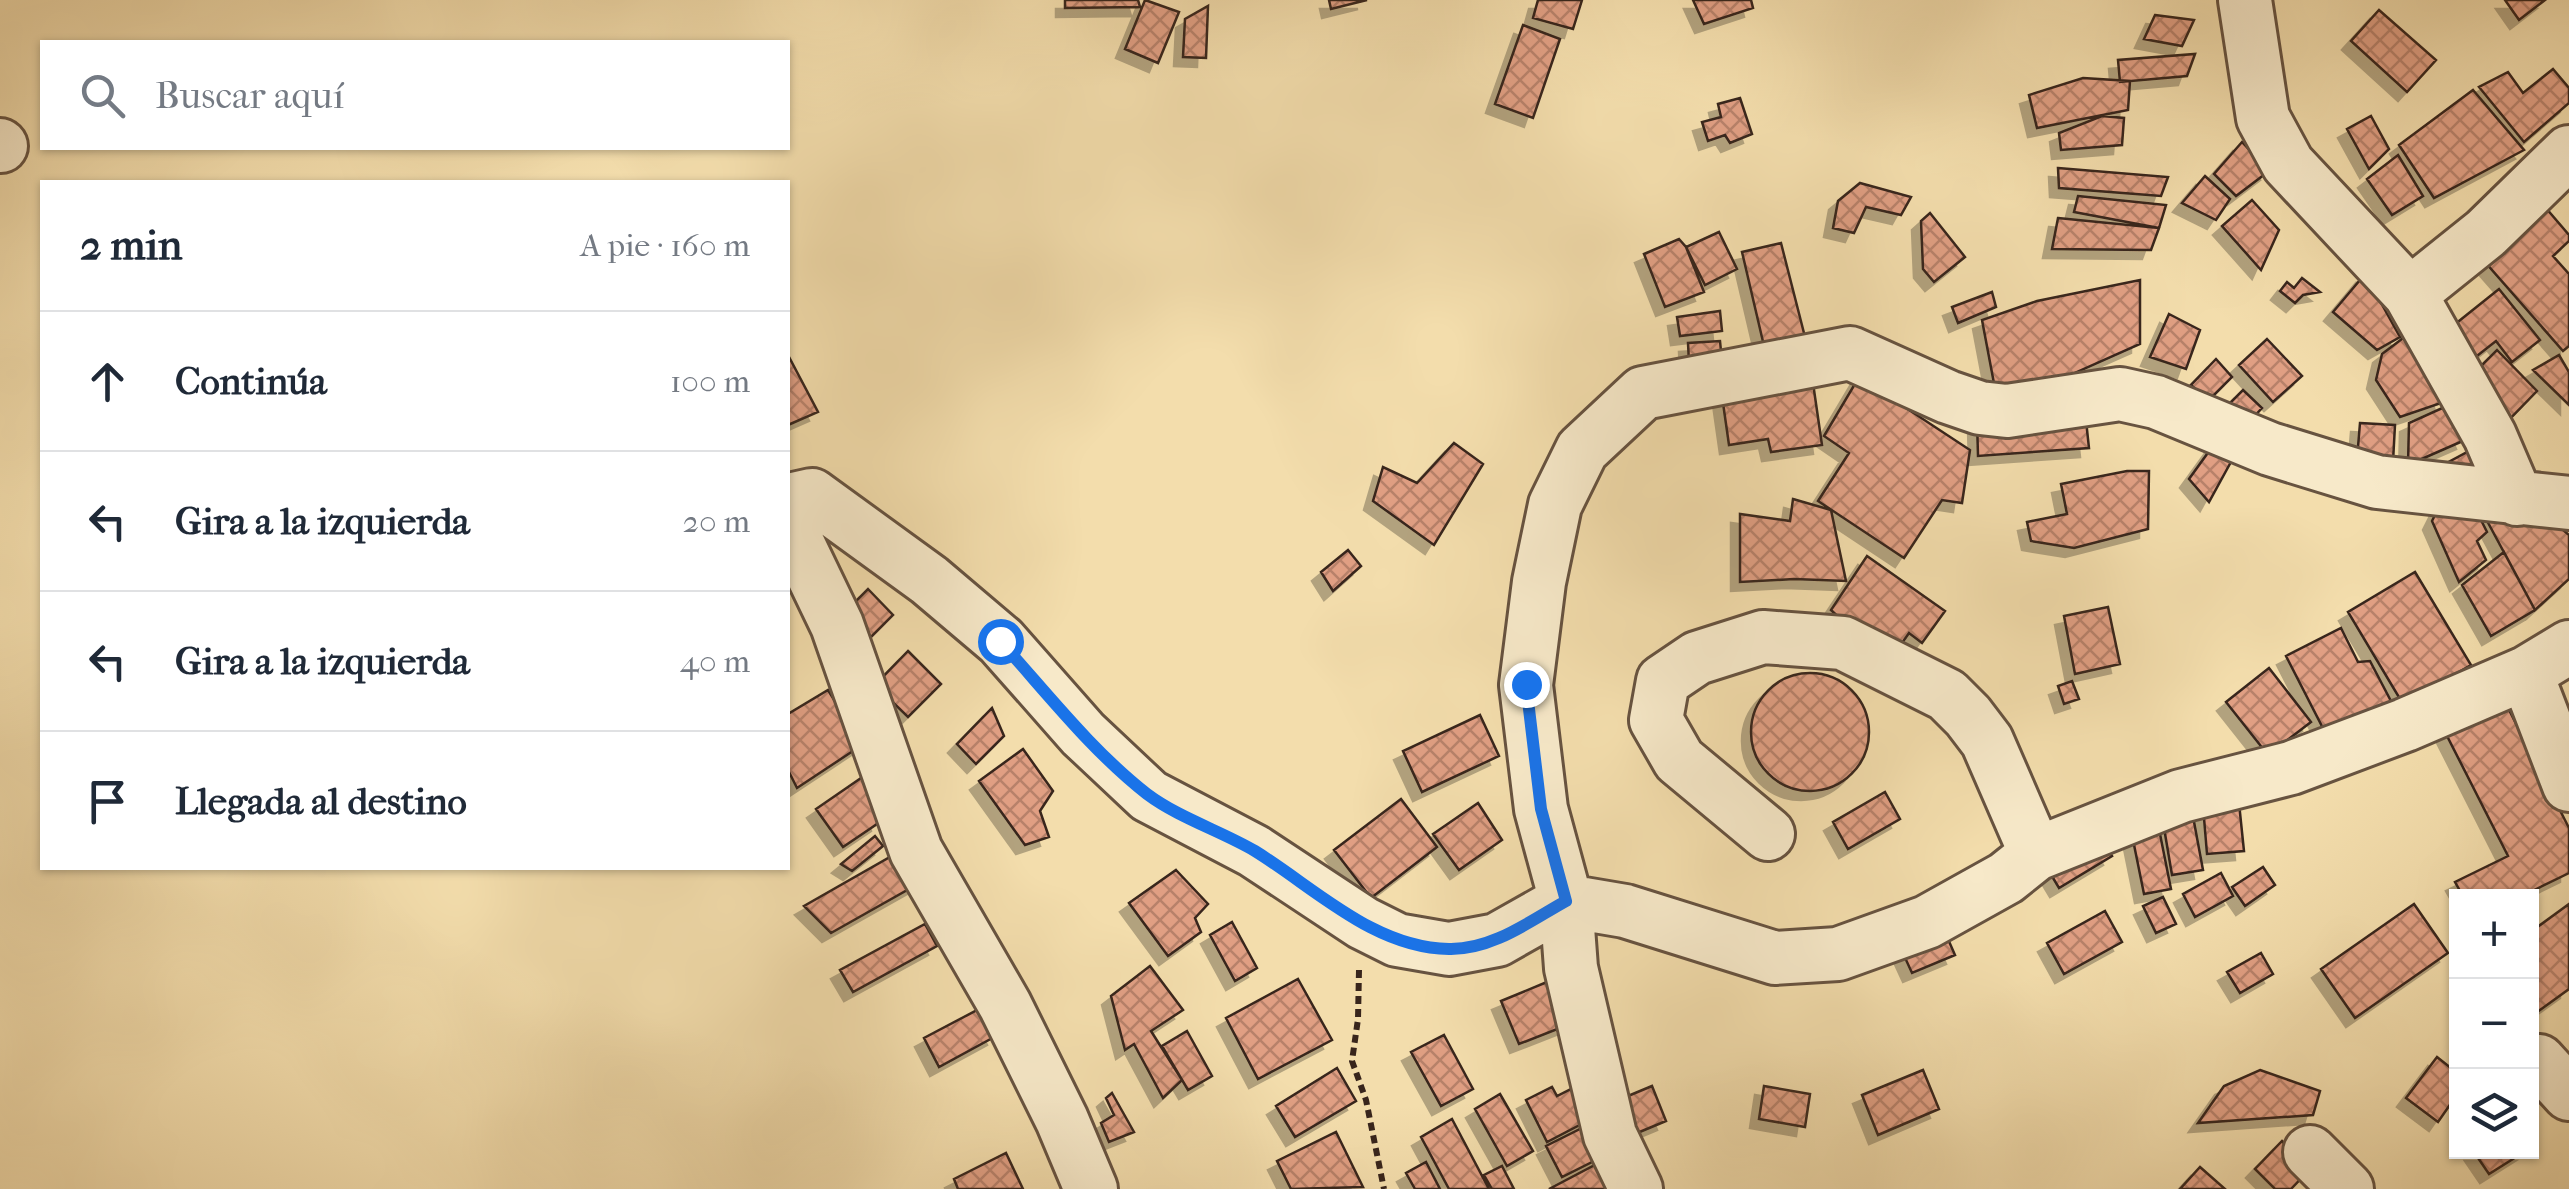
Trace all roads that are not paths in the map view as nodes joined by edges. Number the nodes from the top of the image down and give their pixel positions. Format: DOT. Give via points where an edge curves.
graph roads {
  1 [pos="2245,0"];
  2 [pos="2569,152"];
  3 [pos="2410,294"];
  4 [pos="2517,499"];
  5 [pos="2569,504"];
  6 [pos="790,511"];
  7 [pos="2548,660"];
  8 [pos="2569,785"];
  9 [pos="1768,834"];
  10 [pos="2036,854"];
  11 [pos="1566,901"];
  12 [pos="2310,1152"];
  13 [pos="1091,1189"];
  14 [pos="1636,1189"];
  15 [pos="2347,1189"];
  1 -- 3 [label="street" via="2263,118 2288,164"];
  2 -- 3 [label="street" via="2486,234"];
  3 -- 4 [label="street" via="2490,436"];
  4 -- 5 [label="street"];
  4 -- 11 [label="street" via="2377,482 2120,394 2007,411 1980,408 1850,353 1644,393 1582,450 1555,504 1539,582 1526,684 1541,809"];
  6 -- 11 [label="street" via="812,494 1000,641 1149,796 1254,851 1363,923 1397,940 1449,949 1497,940"];
  6 -- 13 [label="street" via="916,851 1005,1004"];
  7 -- 8 [label="street"];
  7 -- 10 [label="street" via="2308,762 2181,796"];
  9 -- 10 [label="street" via="1680,760 1656,720 1663,682 1697,658 1763,637 1843,643 1948,695 1987,742"];
  10 -- 11 [label="street" via="1926,922 1838,954 1774,958 1624,911"];
  11 -- 14 [label="street" via="1571,968 1610,1134"];
  12 -- 15 [label="street"];
}
